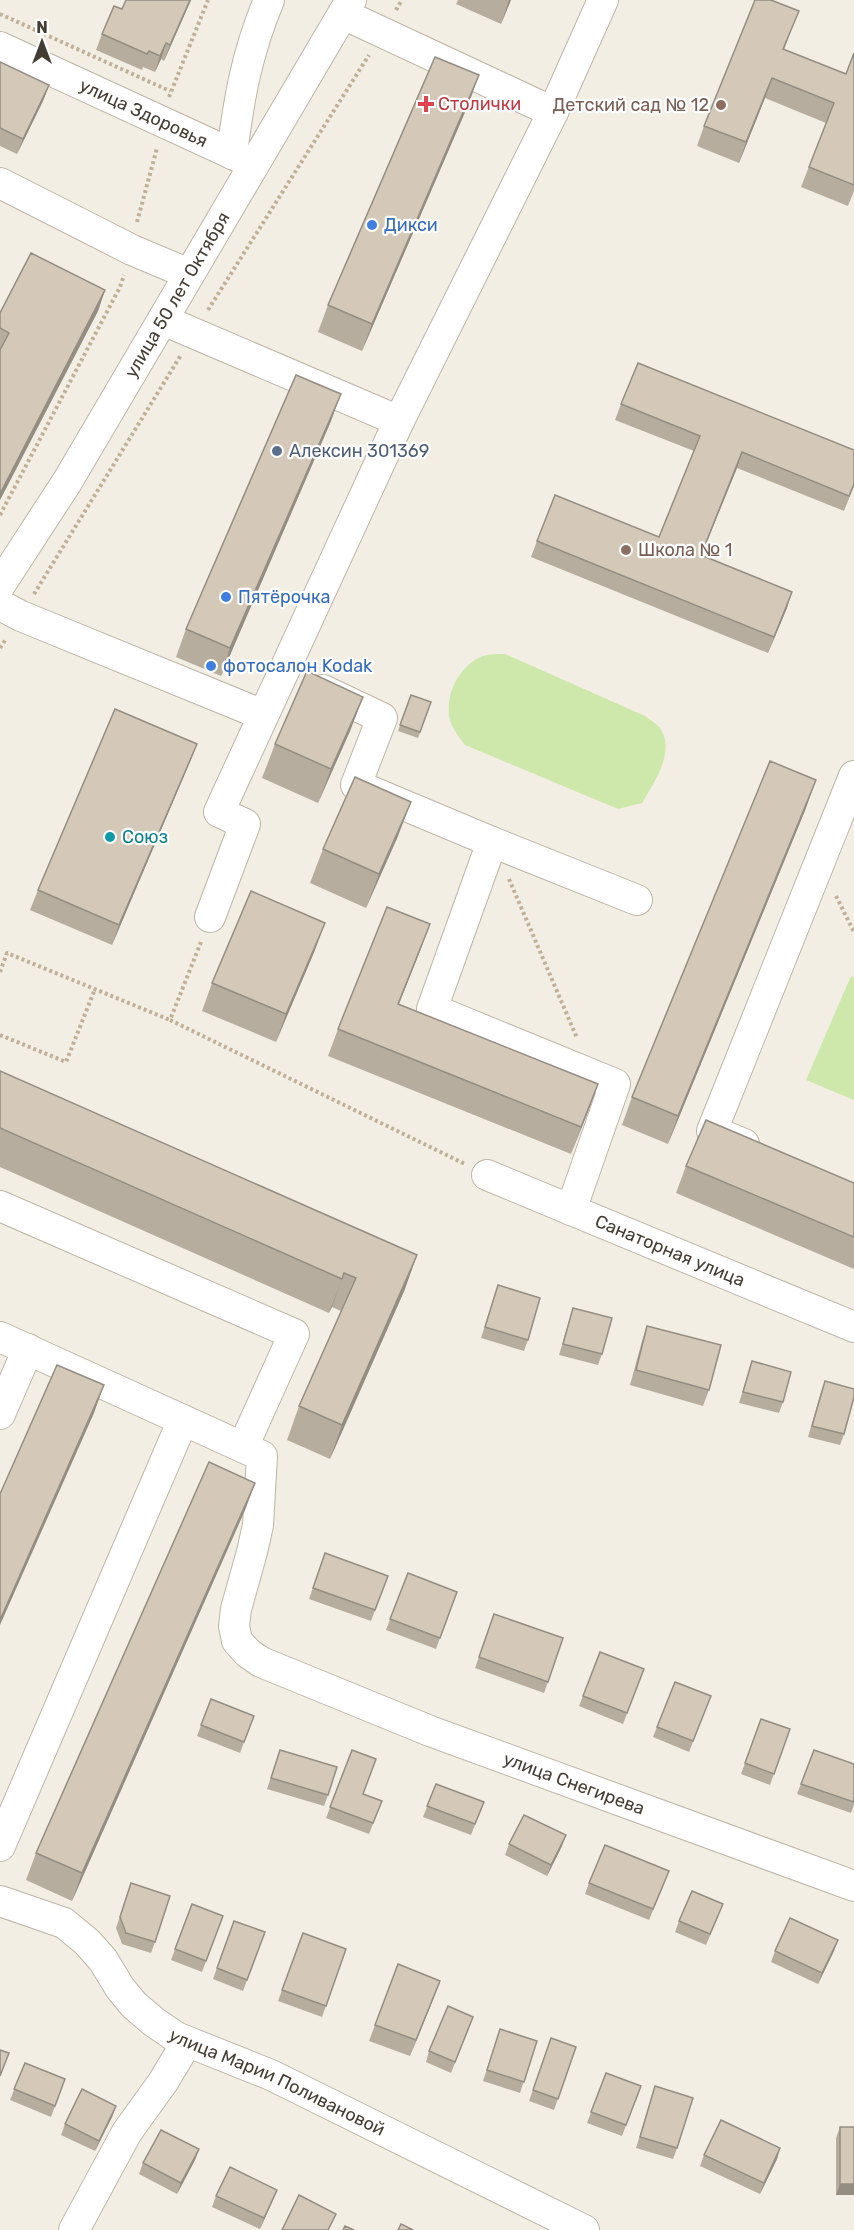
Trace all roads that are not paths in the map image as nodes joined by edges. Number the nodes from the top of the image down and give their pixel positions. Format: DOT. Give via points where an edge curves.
graph roads {
  1 [pos="269,0"];
  2 [pos="603,0"];
  3 [pos="347,7"];
  4 [pos="0,47"];
  5 [pos="552,112"];
  6 [pos="243,159"];
  7 [pos="0,183"];
  8 [pos="189,274"];
  9 [pos="162,320"];
  10 [pos="399,421"];
  11 [pos="0,585"];
  12 [pos="0,605"];
  13 [pos="285,672"];
  14 [pos="263,715"];
  15 [pos="854,776"];
  16 [pos="492,842"];
  17 [pos="637,900"];
  18 [pos="210,917"];
  19 [pos="767,1154"];
  20 [pos="487,1175"];
  21 [pos="0,1206"];
  22 [pos="571,1210"];
  23 [pos="854,1327"];
  24 [pos="0,1336"];
  25 [pos="28,1349"];
  26 [pos="0,1414"];
  27 [pos="183,1420"];
  28 [pos="243,1448"];
  29 [pos="0,1846"];
  30 [pos="854,1886"];
  31 [pos="0,1901"];
  32 [pos="187,2042"];
  33 [pos="74,2230"];
  34 [pos="584,2230"];
  1 -- 6 [label="street" via="254,35 239,96"];
  2 -- 5 [label="street"];
  3 -- 5 [label="street"];
  3 -- 6 [label="street, улица 50 лет Октября"];
  4 -- 6 [label="street, улица Здоровья"];
  5 -- 10 [label="street"];
  6 -- 8 [label="street, улица 50 лет Октября"];
  7 -- 8 [label="street" via="132,250"];
  8 -- 9 [label="street, улица 50 лет Октября"];
  9 -- 10 [label="street"];
  9 -- 11 [label="street, улица 50 лет Октября" via="67,482"];
  10 -- 13 [label="street"];
  12 -- 14 [label="street"];
  13 -- 14 [label="street"];
  13 -- 16 [label="street" via="382,718 356,785"];
  14 -- 18 [label="street" via="219,812 245,824"];
  15 -- 19 [label="street" via="712,1131"];
  16 -- 17 [label="street"];
  16 -- 22 [label="street" via="432,1009 615,1084"];
  20 -- 22 [label="street, Санаторная улица"];
  21 -- 28 [label="street" via="294,1334"];
  22 -- 23 [label="street, Санаторная улица"];
  24 -- 25 [label="street"];
  25 -- 26 [label="street"];
  25 -- 27 [label="street"];
  27 -- 28 [label="street"];
  27 -- 29 [label="street"];
  28 -- 30 [label="street, улица Снегирева" via="262,1456 258,1525 234,1626 237,1641 248,1653 261,1662 430,1731"];
  31 -- 32 [label="street, улица Марии Поливановой" via="64,1923 103,1960 135,2005"];
  32 -- 33 [label="street" via="127,2132"];
  32 -- 34 [label="street, улица Марии Поливановой" via="272,2075"];
}
